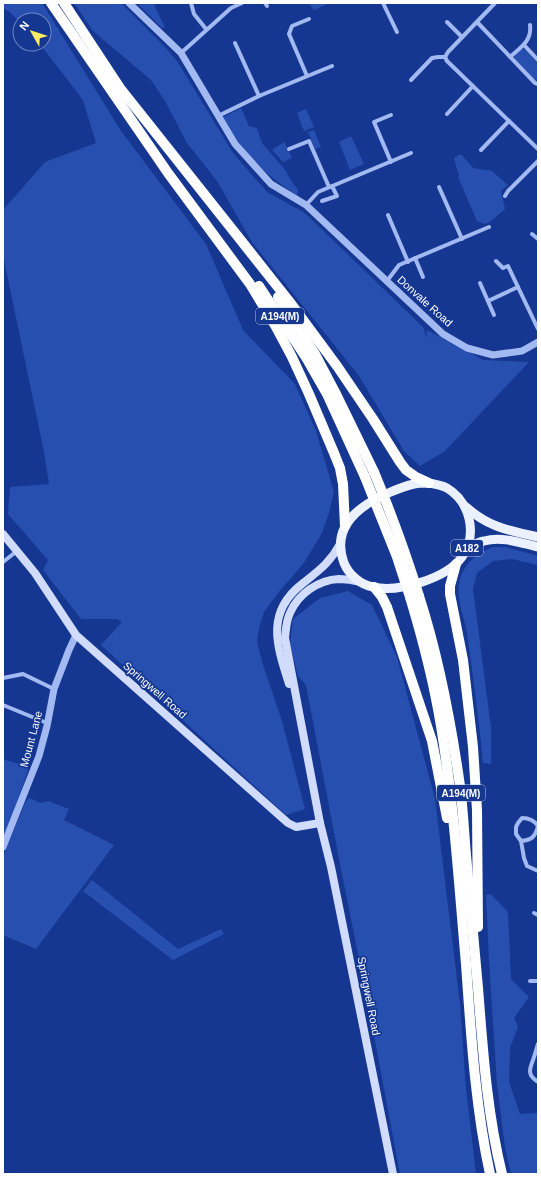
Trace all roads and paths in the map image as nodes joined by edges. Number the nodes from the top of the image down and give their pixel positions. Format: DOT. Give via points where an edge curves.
graph roads {
  1 [pos="52,3"];
  2 [pos="64,3"];
  3 [pos="129,3"];
  4 [pos="191,3"];
  5 [pos="242,3"];
  6 [pos="383,3"];
  7 [pos="488,3"];
  8 [pos="495,3"];
  9 [pos="491,7"];
  10 [pos="309,19"];
  11 [pos="447,22"];
  12 [pos="477,22"];
  13 [pos="530,25"];
  14 [pos="206,29"];
  15 [pos="397,32"];
  16 [pos="462,37"];
  17 [pos="235,43"];
  18 [pos="524,45"];
  19 [pos="181,53"];
  20 [pos="445,57"];
  21 [pos="510,57"];
  22 [pos="538,60"];
  23 [pos="332,66"];
  24 [pos="307,76"];
  25 [pos="412,80"];
  26 [pos="538,84"];
  27 [pos="473,86"];
  28 [pos="259,96"];
  29 [pos="447,114"];
  30 [pos="391,115"];
  31 [pos="218,116"];
  32 [pos="509,121"];
  33 [pos="289,149"];
  34 [pos="538,149"];
  35 [pos="481,150"];
  36 [pos="411,153"];
  37 [pos="392,162"];
  38 [pos="538,162"];
  39 [pos="168,173"];
  40 [pos="331,186"];
  41 [pos="439,188"];
  42 [pos="505,196"];
  43 [pos="322,202"];
  44 [pos="306,205"];
  45 [pos="388,215"];
  46 [pos="224,220"];
  47 [pos="489,227"];
  48 [pos="532,234"];
  49 [pos="462,239"];
  50 [pos="538,239"];
  51 [pos="415,258"];
  52 [pos="496,261"];
  53 [pos="408,262"];
  54 [pos="423,277"];
  55 [pos="387,281"];
  56 [pos="480,283"];
  57 [pos="518,287"];
  58 [pos="488,301"];
  59 [pos="494,315"];
  60 [pos="538,330"];
  61 [pos="538,342"];
  62 [pos="369,475"];
  63 [pos="429,483"];
  64 [pos="464,506"];
  65 [pos="345,526"];
  66 [pos="3,534"];
  67 [pos="538,537"];
  68 [pos="340,544"];
  69 [pos="538,547"];
  70 [pos="467,548"];
  71 [pos="17,551"];
  72 [pos="3,562"];
  73 [pos="456,564"];
  74 [pos="360,582"];
  75 [pos="374,587"];
  76 [pos="415,597"];
  77 [pos="76,635"];
  78 [pos="3,678"];
  79 [pos="54,689"];
  80 [pos="3,705"];
  81 [pos="300,720"];
  82 [pos="48,723"];
  83 [pos="320,823"];
  84 [pos="520,841"];
  85 [pos="3,847"];
  86 [pos="538,871"];
  87 [pos="459,885"];
  88 [pos="530,981"];
  89 [pos="538,981"];
  90 [pos="478,993"];
  91 [pos="538,1044"];
  92 [pos="536,1058"];
  93 [pos="538,1082"];
  94 [pos="393,1174"];
  95 [pos="490,1174"];
  96 [pos="502,1174"];
  1 -- 39 [label="highway, A194(M)"];
  2 -- 46 [label="highway, A194(M)" via="120,88"];
  3 -- 19 [label="street, Donvale Road"];
  4 -- 14 [label="street" via="194,14"];
  5 -- 14 [label="street" via="231,8"];
  6 -- 15 [label="street"];
  7 -- 9 [label="street"];
  8 -- 9 [label="street"];
  9 -- 12 [label="street"];
  10 -- 24 [label="street" via="292,26 289,34"];
  11 -- 16 [label="street"];
  12 -- 16 [label="street"];
  12 -- 21 [label="street"];
  13 -- 18 [label="street" via="531,32"];
  14 -- 19 [label="street"];
  16 -- 20 [label="street"];
  17 -- 28 [label="street"];
  18 -- 21 [label="street"];
  18 -- 22 [label="street"];
  19 -- 31 [label="street, Donvale Road"];
  20 -- 25 [label="street" via="432,58"];
  20 -- 27 [label="street"];
  21 -- 26 [label="street"];
  23 -- 24 [label="street"];
  24 -- 28 [label="street"];
  27 -- 29 [label="street"];
  27 -- 32 [label="street"];
  28 -- 31 [label="street"];
  30 -- 37 [label="street" via="374,122"];
  31 -- 44 [label="street, Donvale Road" via="235,144 271,184"];
  32 -- 34 [label="street"];
  32 -- 35 [label="street"];
  33 -- 40 [label="street" via="309,141"];
  36 -- 37 [label="street"];
  37 -- 40 [label="street"];
  38 -- 42 [label="street"];
  39 -- 62 [label="highway, A194(M)" via="250,272 299,346"];
  39 -- 65 [label="highway, A194(M)" via="253,289 292,357 340,468"];
  40 -- 43 [label="street" via="337,196"];
  40 -- 44 [label="street" via="318,192"];
  41 -- 49 [label="street"];
  44 -- 55 [label="street, Donvale Road"];
  45 -- 53 [label="street, Donvale Road"];
  46 -- 62 [label="highway, A194(M)" via="276,293 315,354 336,392"];
  46 -- 63 [label="highway, A194(M)" via="337,366 406,470"];
  47 -- 49 [label="street, Donvale Road"];
  48 -- 50 [label="street"];
  49 -- 51 [label="street, Donvale Road"];
  51 -- 53 [label="street, Donvale Road"];
  51 -- 54 [label="street"];
  52 -- 57 [label="street" via="503,268 508,266"];
  53 -- 55 [label="street, Donvale Road" via="399,265"];
  55 -- 61 [label="street, Donvale Road" via="443,334 468,348 493,355 522,351"];
  56 -- 58 [label="street"];
  57 -- 58 [label="street"];
  57 -- 60 [label="street"];
  58 -- 59 [label="street"];
  62 -- 76 [label="highway, A194(M), bridge" via="394,550"];
  63 -- 64 [label="main road, A182" via="450,490"];
  63 -- 65 [label="main road, A182" via="415,484 382,496 352,516"];
  64 -- 67 [label="main road, A182" via="492,525"];
  64 -- 70 [label="main road, A182" via="470,523"];
  65 -- 68 [label="main road, A182"];
  66 -- 71 [label="main road, Springwell Road"];
  68 -- 74 [label="main road, A182" via="345,566"];
  68 -- 81 [label="main road, Springwell Road" via="330,560 286,601 278,619 278,649"];
  69 -- 70 [label="main road, A182" via="494,539"];
  70 -- 73 [label="main road, A182"];
  71 -- 72 [label="street"];
  71 -- 77 [label="main road, Springwell Road" via="35,573"];
  73 -- 75 [label="main road, A182" via="430,579 415,584"];
  73 -- 90 [label="highway, A194(M)" via="450,594 463,660 476,779"];
  74 -- 75 [label="main road, A182"];
  74 -- 81 [label="main road, Springwell Road" via="339,579 317,584 306,591 290,613 285,638"];
  75 -- 87 [label="highway, A194(M)" via="382,597 393,622 432,741"];
  76 -- 87 [label="highway, A194(M)" via="441,725"];
  76 -- 90 [label="highway, A194(M)" via="427,621 450,724 460,787"];
  77 -- 79 [label="street, Mount Lane"];
  77 -- 83 [label="main road, Springwell Road" via="288,823 296,827"];
  78 -- 79 [label="street" via="23,674"];
  79 -- 82 [label="street, Mount Lane"];
  80 -- 82 [label="street"];
  81 -- 83 [label="main road, Springwell Road"];
  82 -- 85 [label="street, Mount Lane" via="39,756"];
  83 -- 94 [label="main road, Springwell Road"];
  84 -- 84 [label="street" via="516,828 522,818 528,818 538,826 536,833 530,840"];
  84 -- 86 [label="street" via="527,866"];
  87 -- 95 [label="highway, A194(M)" via="478,1103"];
  88 -- 89 [label="street"];
  90 -- 96 [label="highway, A194(M)" via="488,1101"];
  91 -- 92 [label="street"];
  92 -- 93 [label="street" via="530,1064 530,1073"];
}
